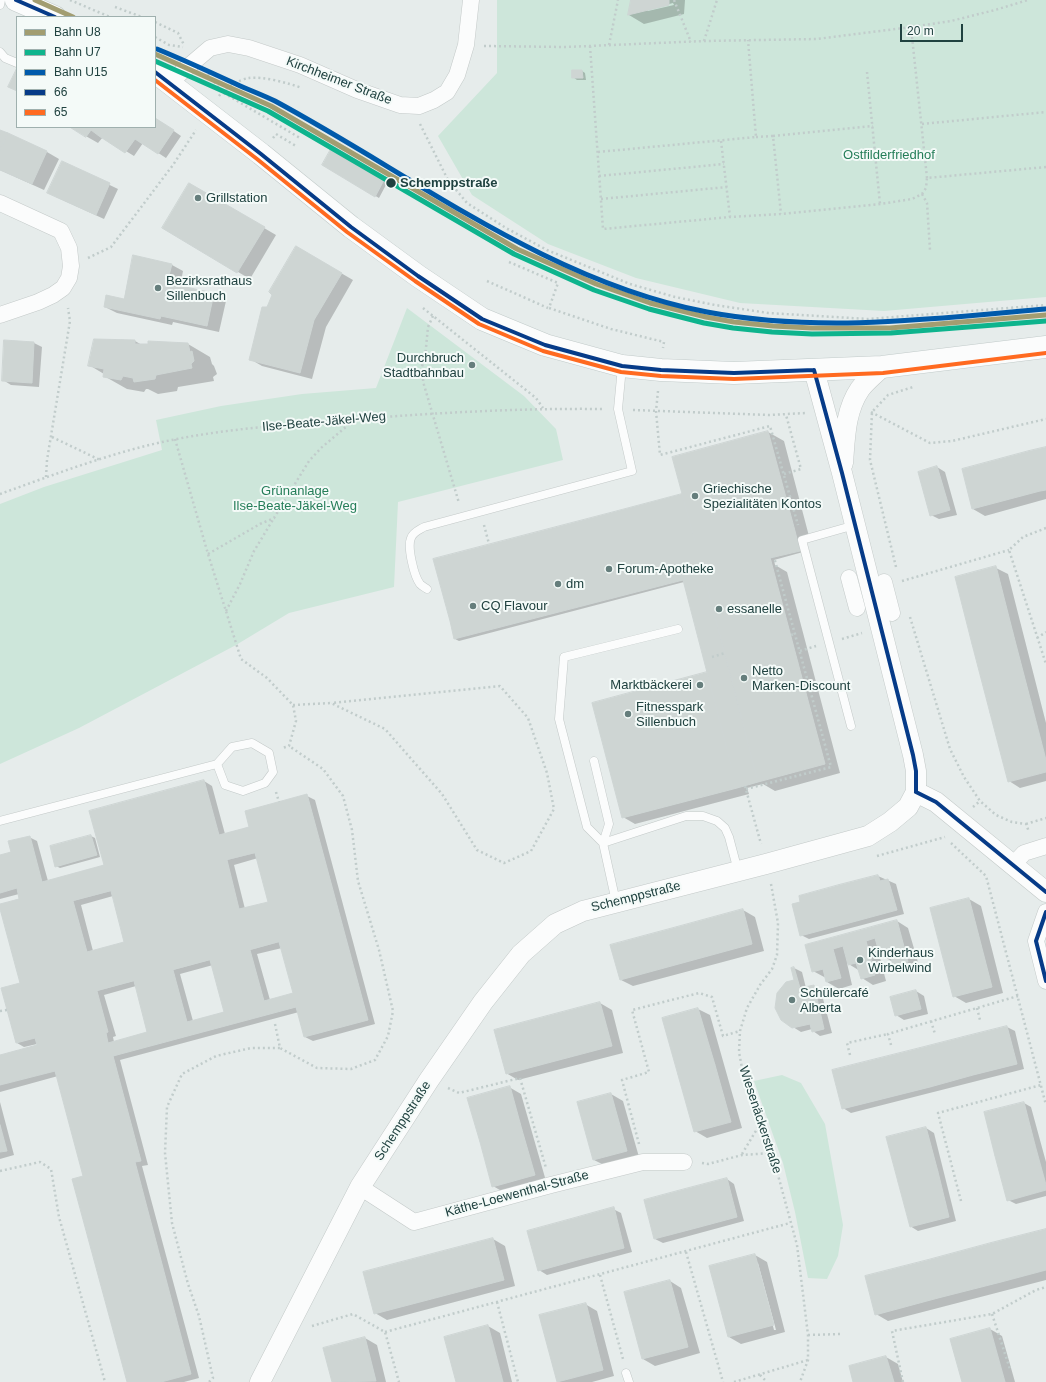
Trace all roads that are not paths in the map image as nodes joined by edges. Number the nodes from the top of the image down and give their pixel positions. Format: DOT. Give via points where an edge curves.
graph roads {
  1 [pos="1,0"];
  2 [pos="16,0"];
  3 [pos="471,0"];
  4 [pos="0,5"];
  5 [pos="53,16"];
  6 [pos="0,52"];
  7 [pos="16,63"];
  8 [pos="162,77"];
  9 [pos="0,203"];
  10 [pos="0,315"];
  11 [pos="1046,348"];
  12 [pos="622,366"];
  13 [pos="882,367"];
  14 [pos="814,370"];
  15 [pos="842,473"];
  16 [pos="855,525"];
  17 [pos="849,578"];
  18 [pos="884,582"];
  19 [pos="427,589"];
  20 [pos="857,608"];
  21 [pos="887,620"];
  22 [pos="678,629"];
  23 [pos="851,726"];
  24 [pos="594,761"];
  25 [pos="217,764"];
  26 [pos="916,792"];
  27 [pos="0,821"];
  28 [pos="603,843"];
  29 [pos="1040,848"];
  30 [pos="1013,865"];
  31 [pos="738,871"];
  32 [pos="1046,892"];
  33 [pos="616,902"];
  34 [pos="1046,912"];
  35 [pos="1046,981"];
  36 [pos="684,1162"];
  37 [pos="360,1187"];
  38 [pos="626,1373"];
  39 [pos="260,1382"];
  40 [pos="629,1382"];
  1 -- 4 [label="lane"];
  2 -- 5 [label="main road"];
  3 -- 8 [label="street, Kirchheimer Straße" via="466,45 457,75 447,92 419,106 400,105 357,90 300,65 249,48 228,44 210,48"];
  6 -- 7 [label="lane" via="5,58"];
  8 -- 12 [label="main road, Kirchheimer Straße" via="351,227 482,319 545,345"];
  9 -- 10 [label="street" via="61,231 69,248 71,266 70,278 63,288 53,295"];
  11 -- 13 [label="main road, Kirchheimer Straße"];
  12 -- 14 [label="main road, Kirchheimer Straße" via="734,373"];
  12 -- 19 [label="lane" via="618,410 632,471 416,531 410,539 409,548 417,579 421,586"];
  13 -- 14 [label="main road, Kirchheimer Straße"];
  13 -- 15 [label="street" via="861,388 850,410"];
  14 -- 15 [label="street"];
  15 -- 16 [label="street"];
  16 -- 21 [label="street"];
  16 -- 23 [label="lane" via="802,540"];
  17 -- 20 [label="street"];
  18 -- 21 [label="street"];
  21 -- 26 [label="street" via="916,771"];
  22 -- 28 [label="lane" via="564,657 559,719 587,826"];
  24 -- 28 [label="lane" via="609,824"];
  25 -- 25 [label="lane" via="232,748 252,743 269,753 274,772 265,783 243,791 225,785"];
  25 -- 27 [label="lane"];
  26 -- 30 [label="street" via="936,802"];
  26 -- 31 [label="street, Schemppstraße" via="908,806 868,836"];
  28 -- 31 [label="lane" via="686,816 703,816 725,828"];
  28 -- 33 [label="lane"];
  29 -- 30 [label="street" via="1024,853"];
  30 -- 32 [label="street"];
  31 -- 33 [label="street, Schemppstraße"];
  33 -- 37 [label="street, Schemppstraße" via="583,911 554,924 521,954 429,1080"];
  34 -- 35 [label="street" via="1036,941"];
  36 -- 37 [label="street, Käthe-Loewenthal-Straße" via="643,1162 414,1222"];
  37 -- 39 [label="street, Schemppstraße"];
  38 -- 40 [label="lane"];
}
